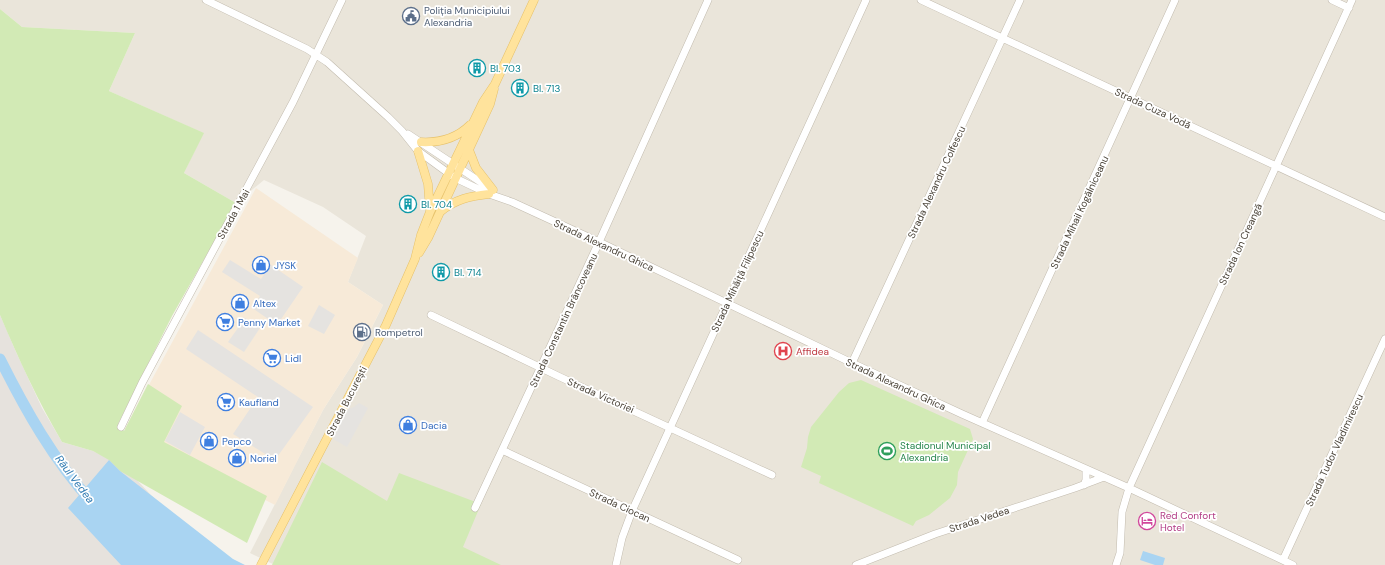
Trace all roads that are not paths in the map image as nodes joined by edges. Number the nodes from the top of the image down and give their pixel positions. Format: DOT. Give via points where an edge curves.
graph roads {
  1 [pos="206,0"];
  2 [pos="342,0"];
  3 [pos="534,0"];
  4 [pos="708,0"];
  5 [pos="866,0"];
  6 [pos="921,0"];
  7 [pos="1020,0"];
  8 [pos="1175,0"];
  9 [pos="1332,0"];
  10 [pos="1352,0"];
  11 [pos="1349,8"];
  12 [pos="1002,38"];
  13 [pos="317,55"];
  14 [pos="495,84"];
  15 [pos="1131,97"];
  16 [pos="472,123"];
  17 [pos="402,131"];
  18 [pos="421,142"];
  19 [pos="469,150"];
  20 [pos="418,151"];
  21 [pos="1276,166"];
  22 [pos="456,167"];
  23 [pos="452,176"];
  24 [pos="491,192"];
  25 [pos="430,212"];
  26 [pos="439,212"];
  27 [pos="1385,217"];
  28 [pos="599,242"];
  29 [pos="415,259"];
  30 [pos="728,303"];
  31 [pos="431,315"];
  32 [pos="1385,339"];
  33 [pos="852,363"];
  34 [pos="541,367"];
  35 [pos="982,423"];
  36 [pos="121,427"];
  37 [pos="671,427"];
  38 [pos="502,450"];
  39 [pos="1086,469"];
  40 [pos="772,475"];
  41 [pos="1104,477"];
  42 [pos="1084,486"];
  43 [pos="1129,488"];
  44 [pos="475,508"];
  45 [pos="632,511"];
  46 [pos="738,560"];
  47 [pos="1283,560"];
  48 [pos="859,564"];
  49 [pos="261,565"];
  50 [pos="616,565"];
  51 [pos="1116,565"];
  52 [pos="1293,565"];
  1 -- 13 [label="street, Strada Alexandru Ghica"];
  2 -- 13 [label="street, Strada 1 Mai"];
  3 -- 14 [label="main road, Strada București"];
  4 -- 28 [label="street, Strada Constantin Brâncoveanu"];
  5 -- 30 [label="street, Strada Mihăiță Filipescu"];
  6 -- 12 [label="street, Strada Cuza Vodă"];
  7 -- 12 [label="street, Strada Alexandru Colfescu"];
  8 -- 15 [label="street, Strada Mihail Kogălniceanu"];
  9 -- 11 [label="street"];
  10 -- 11 [label="street, Strada Ion Creangă"];
  11 -- 21 [label="street, Strada Ion Creangă"];
  12 -- 15 [label="street, Strada Cuza Vodă"];
  12 -- 33 [label="street, Strada Alexandru Colfescu"];
  13 -- 17 [label="street, Strada Alexandru Ghica"];
  13 -- 36 [label="street, Strada 1 Mai"];
  14 -- 16 [label="main road, Strada București"];
  14 -- 19 [label="main road, Strada București" via="490,104"];
  15 -- 21 [label="street, Strada Cuza Vodă"];
  15 -- 35 [label="street, Strada Mihail Kogălniceanu"];
  16 -- 18 [label="main road" via="453,137 436,142"];
  16 -- 22 [label="main road, Strada București"];
  17 -- 18 [label="street, Strada Alexandru Ghica"];
  17 -- 20 [label="street, Strada Alexandru Ghica"];
  18 -- 22 [label="street, Strada Alexandru Ghica"];
  19 -- 22 [label="main road, Strada București"];
  19 -- 24 [label="main road" via="473,162"];
  20 -- 23 [label="street, Strada Alexandru Ghica"];
  20 -- 25 [label="main road" via="428,184"];
  21 -- 27 [label="street, Strada Cuza Vodă"];
  21 -- 43 [label="street, Strada Ion Creangă"];
  22 -- 23 [label="main road, Strada București"];
  22 -- 24 [label="street, Strada Alexandru Ghica"];
  23 -- 24 [label="street, Strada Alexandru Ghica"];
  23 -- 25 [label="main road, Strada București"];
  23 -- 26 [label="main road, Strada București"];
  24 -- 26 [label="main road" via="461,199"];
  24 -- 28 [label="street, Strada Alexandru Ghica"];
  25 -- 29 [label="main road, Strada București"];
  26 -- 29 [label="main road, Strada București" via="428,238"];
  28 -- 30 [label="street, Strada Alexandru Ghica"];
  28 -- 34 [label="street, Strada Constantin Brâncoveanu"];
  29 -- 49 [label="main road, Strada București" via="382,332"];
  30 -- 33 [label="street, Strada Alexandru Ghica"];
  30 -- 37 [label="street, Strada Mihăiță Filipescu"];
  31 -- 34 [label="street, Strada Victoriei"];
  32 -- 47 [label="street, Strada Tudor Vladimirescu"];
  33 -- 35 [label="street, Strada Alexandru Ghica"];
  34 -- 37 [label="street, Strada Victoriei"];
  34 -- 38 [label="street, Strada Constantin Brâncoveanu"];
  35 -- 39 [label="street, Strada Alexandru Ghica"];
  37 -- 40 [label="street, Strada Victoriei"];
  37 -- 45 [label="street, Strada Mihăiță Filipescu"];
  38 -- 44 [label="street, Strada Constantin Brâncoveanu"];
  38 -- 45 [label="street, Strada Ciocan"];
  39 -- 41 [label="street, Strada Alexandru Ghica"];
  39 -- 42 [label="street"];
  41 -- 42 [label="street, Strada Vedea"];
  41 -- 43 [label="street, Strada Alexandru Ghica"];
  42 -- 48 [label="street, Strada Vedea" via="935,534"];
  43 -- 47 [label="street, Strada Alexandru Ghica"];
  43 -- 51 [label="street, Strada Ion Creangă" via="1122,512 1120,553"];
  45 -- 46 [label="street, Strada Ciocan"];
  45 -- 50 [label="street, Strada Mihăiță Filipescu"];
  47 -- 52 [label="street, Strada Alexandru Ghica"];
}
